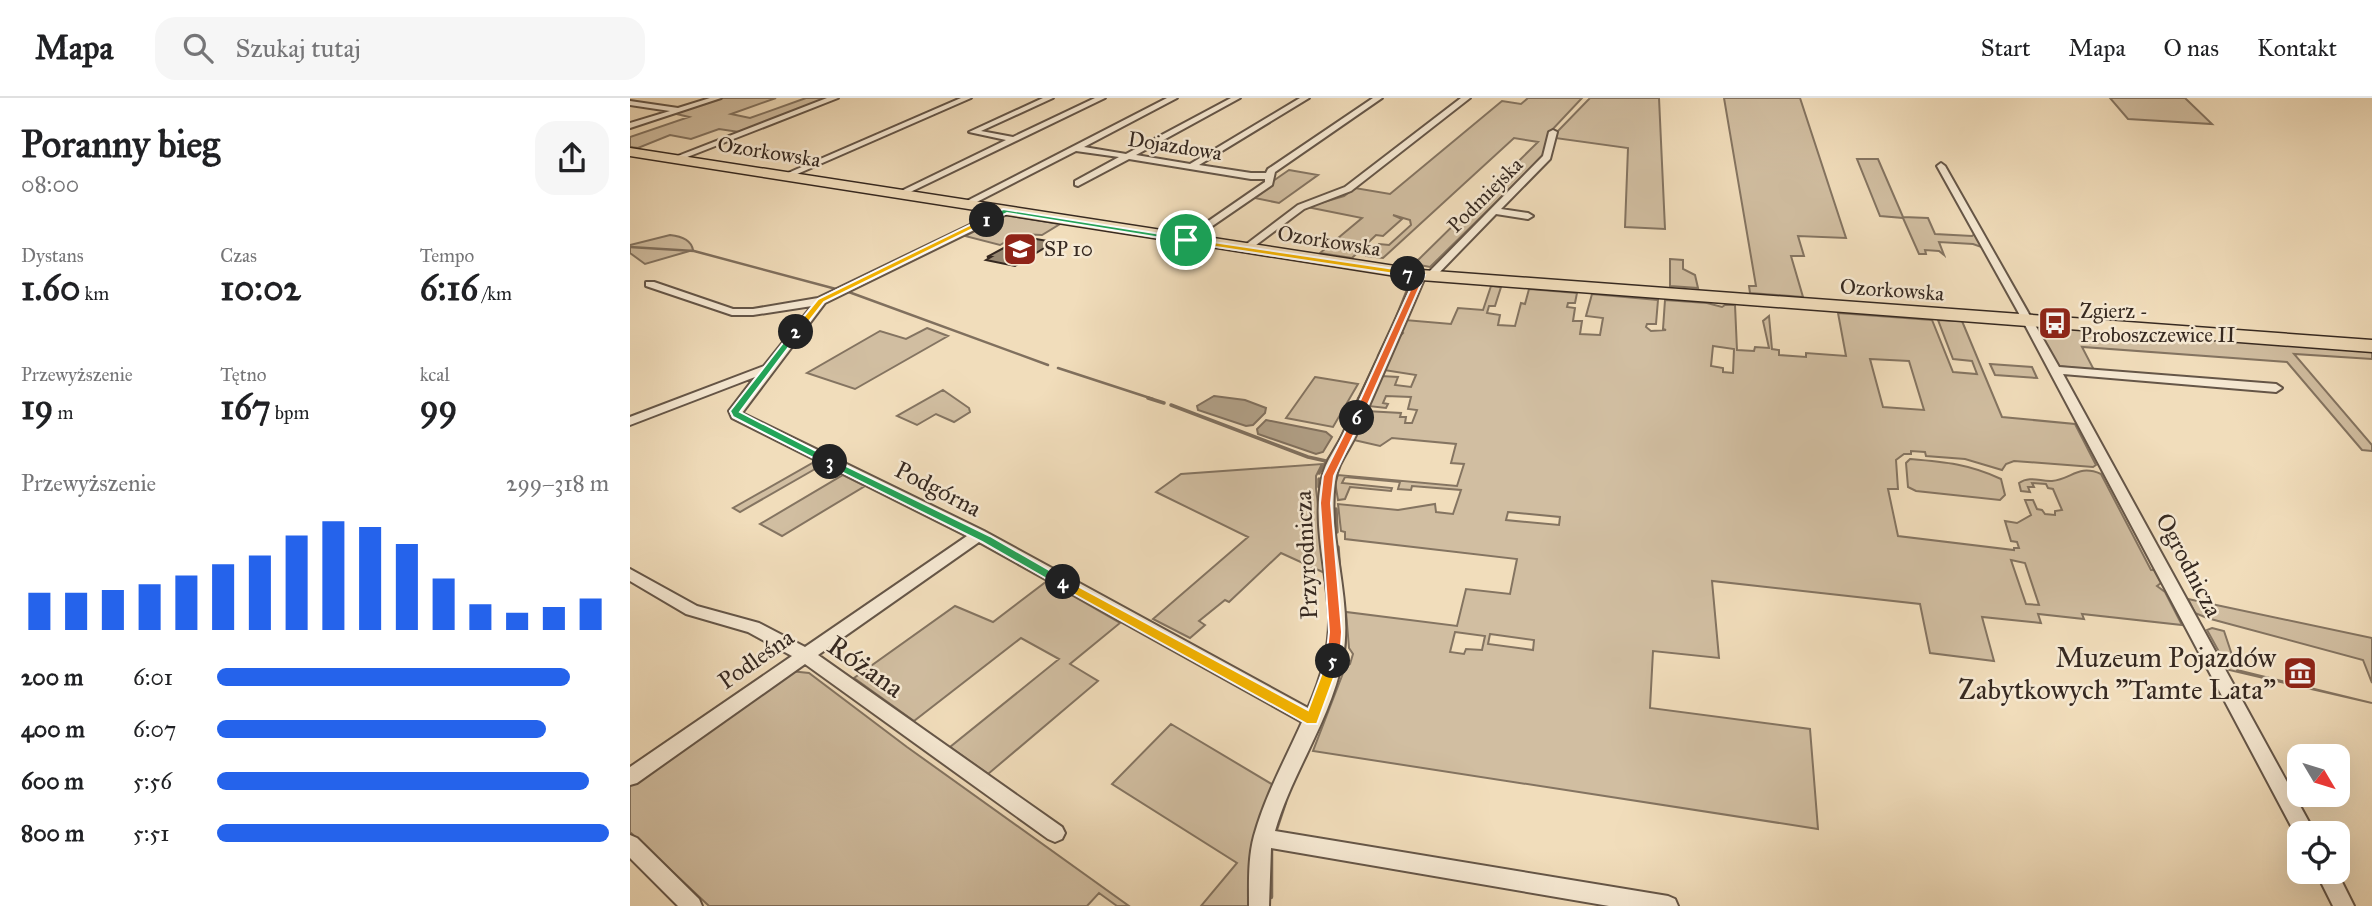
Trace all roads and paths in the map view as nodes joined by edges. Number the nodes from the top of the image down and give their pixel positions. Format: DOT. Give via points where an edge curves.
graph roads {
  1 [pos="717,98"];
  2 [pos="834,98"];
  3 [pos="967,98"];
  4 [pos="1049,98"];
  5 [pos="1101,98"];
  6 [pos="1173,98"];
  7 [pos="1236,98"];
  8 [pos="1305,98"];
  9 [pos="1378,98"];
  10 [pos="1466,98"];
  11 [pos="630,103"];
  12 [pos="680,110"];
  13 [pos="630,127"];
  14 [pos="1553,132"];
  15 [pos="1013,139"];
  16 [pos="1075,148"];
  17 [pos="630,152"];
  18 [pos="1129,156"];
  19 [pos="674,159"];
  20 [pos="1192,166"];
  21 [pos="1941,166"];
  22 [pos="785,176"];
  23 [pos="1270,176"];
  24 [pos="1078,183"];
  25 [pos="899,194"];
  26 [pos="966,204"];
  27 [pos="1006,211"];
  28 [pos="1494,211"];
  29 [pos="1528,216"];
  30 [pos="1186,240"];
  31 [pos="1245,249"];
  32 [pos="1425,276"];
  33 [pos="650,284"];
  34 [pos="821,301"];
  35 [pos="2027,320"];
  36 [pos="2372,346"];
  37 [pos="767,368"];
  38 [pos="2054,370"];
  39 [pos="2276,387"];
  40 [pos="630,421"];
  41 [pos="979,535"];
  42 [pos="630,574"];
  43 [pos="805,655"];
  44 [pos="1312,719"];
  45 [pos="630,777"];
  46 [pos="2298,821"];
  47 [pos="1055,832"];
  48 [pos="1263,838"];
  49 [pos="630,844"];
  50 [pos="2332,884"];
  51 [pos="692,906"];
  52 [pos="1259,906"];
  53 [pos="1668,906"];
  54 [pos="2344,906"];
  1 -- 12 [label="street"];
  2 -- 19 [label="street"];
  3 -- 22 [label="street"];
  4 -- 15 [label="street" via="973,132"];
  5 -- 15 [label="street"];
  6 -- 16 [label="street"];
  7 -- 18 [label="street"];
  8 -- 20 [label="street"];
  9 -- 23 [label="street" via="1270,171"];
  10 -- 31 [label="street" via="1348,189 1301,206"];
  11 -- 12 [label="street"];
  12 -- 13 [label="street"];
  14 -- 28 [label="street, Podmiejska" via="1546,157"];
  15 -- 25 [label="street"];
  16 -- 18 [label="street, Dojazdowa"];
  16 -- 26 [label="street"];
  17 -- 19 [label="main road, Ozorkowska"];
  18 -- 20 [label="street, Dojazdowa"];
  18 -- 24 [label="street"];
  19 -- 22 [label="main road, Ozorkowska"];
  20 -- 23 [label="street, Dojazdowa"];
  21 -- 35 [label="street, Ogrodnicza"];
  22 -- 25 [label="main road, Ozorkowska"];
  23 -- 30 [label="street" via="1269,183"];
  25 -- 26 [label="main road, Ozorkowska"];
  26 -- 27 [label="main road, Ozorkowska"];
  27 -- 30 [label="main road, Ozorkowska"];
  27 -- 34 [label="street, Podgórna"];
  28 -- 29 [label="street"];
  28 -- 32 [label="street, Podmiejska"];
  30 -- 31 [label="main road, Ozorkowska"];
  31 -- 32 [label="main road, Ozorkowska"];
  32 -- 35 [label="main road, Ozorkowska"];
  32 -- 44 [label="street, Przyrodnicza" via="1328,476 1336,632 1334,658"];
  33 -- 34 [label="street" via="732,312"];
  34 -- 37 [label="street, Podgórna"];
  35 -- 36 [label="main road, Ozorkowska"];
  35 -- 38 [label="street, Ogrodnicza"];
  37 -- 40 [label="street"];
  37 -- 41 [label="street, Podgórna" via="736,415"];
  38 -- 39 [label="street"];
  38 -- 46 [label="street, Ogrodnicza"];
  41 -- 43 [label="street, Podleśna"];
  41 -- 44 [label="street, Podgórna"];
  42 -- 43 [label="street, Różana" via="692,610 753,627"];
  43 -- 45 [label="street, Podleśna"];
  43 -- 47 [label="street, Różana"];
  44 -- 48 [label="street, Przyrodnicza"];
  48 -- 52 [label="street, Przyrodnicza"];
  48 -- 53 [label="street"];
  49 -- 51 [label="street"];
  50 -- 54 [label="street"];
}
